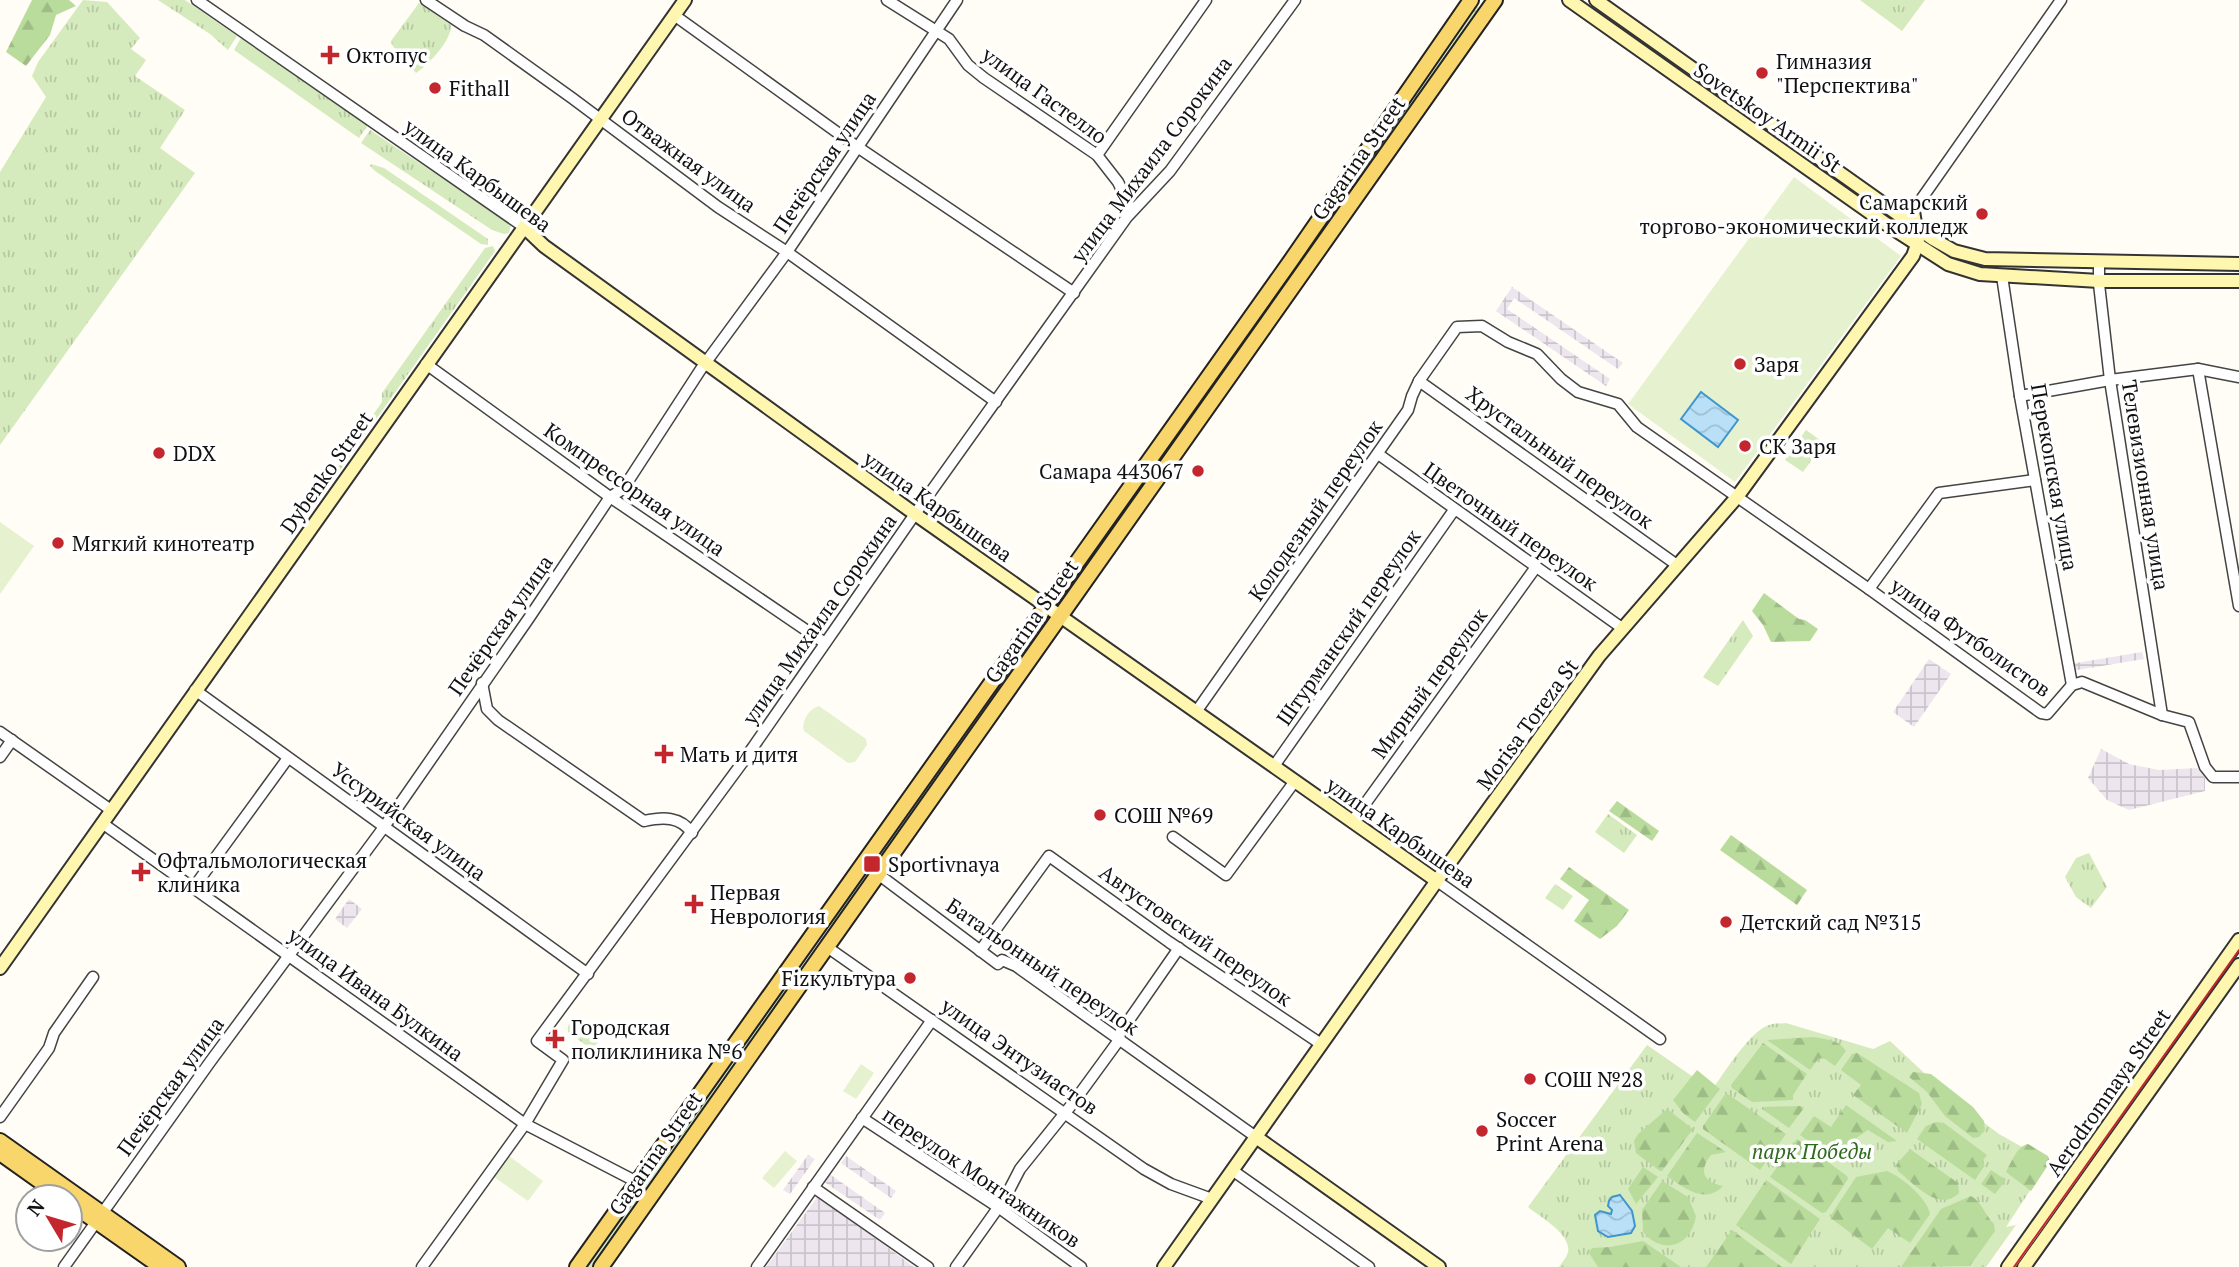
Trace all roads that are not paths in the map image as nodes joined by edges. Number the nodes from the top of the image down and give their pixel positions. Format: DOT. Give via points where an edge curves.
graph roads {
  1 [pos="197,0"];
  2 [pos="426,0"];
  3 [pos="685,0"];
  4 [pos="887,0"];
  5 [pos="957,0"];
  6 [pos="1206,0"];
  7 [pos="1295,0"];
  8 [pos="1471,0"];
  9 [pos="1569,0"];
  10 [pos="1596,0"];
  11 [pos="2061,0"];
  12 [pos="1488,3"];
  13 [pos="674,15"];
  14 [pos="936,32"];
  15 [pos="1721,88"];
  16 [pos="1712,101"];
  17 [pos="600,119"];
  18 [pos="856,146"];
  19 [pos="1097,155"];
  20 [pos="1831,166"];
  21 [pos="1822,178"];
  22 [pos="1132,211"];
  23 [pos="1911,219"];
  24 [pos="524,227"];
  25 [pos="1892,229"];
  26 [pos="1937,242"];
  27 [pos="1917,250"];
  28 [pos="787,252"];
  29 [pos="2099,261"];
  30 [pos="2166,262"];
  31 [pos="2239,264"];
  32 [pos="2002,275"];
  33 [pos="2099,281"];
  34 [pos="2166,281"];
  35 [pos="2239,281"];
  36 [pos="1074,293"];
  37 [pos="1457,327"];
  38 [pos="706,363"];
  39 [pos="426,364"];
  40 [pos="2198,369"];
  41 [pos="2239,377"];
  42 [pos="2110,380"];
  43 [pos="1419,381"];
  44 [pos="2020,396"];
  45 [pos="996,402"];
  46 [pos="1378,454"];
  47 [pos="2035,480"];
  48 [pos="610,497"];
  49 [pos="1737,497"];
  50 [pos="1454,510"];
  51 [pos="915,514"];
  52 [pos="1677,565"];
  53 [pos="1536,567"];
  54 [pos="1067,576"];
  55 [pos="1081,586"];
  56 [pos="1870,589"];
  57 [pos="1046,605"];
  58 [pos="2239,606"];
  59 [pos="1060,615"];
  60 [pos="1622,628"];
  61 [pos="825,643"];
  62 [pos="482,684"];
  63 [pos="2072,685"];
  64 [pos="195,690"];
  65 [pos="1196,712"];
  66 [pos="2162,715"];
  67 [pos="0,732"];
  68 [pos="12,740"];
  69 [pos="0,757"];
  70 [pos="288,758"];
  71 [pos="1274,766"];
  72 [pos="2239,777"];
  73 [pos="1295,780"];
  74 [pos="111,810"];
  75 [pos="1352,821"];
  76 [pos="102,823"];
  77 [pos="384,827"];
  78 [pos="692,833"];
  79 [pos="1173,837"];
  80 [pos="878,874"];
  81 [pos="1437,881"];
  82 [pos="194,887"];
  83 [pos="811,936"];
  84 [pos="2239,940"];
  85 [pos="827,947"];
  86 [pos="1179,948"];
  87 [pos="980,951"];
  88 [pos="289,956"];
  89 [pos="2239,965"];
  90 [pos="0,968"];
  91 [pos="588,974"];
  92 [pos="93,977"];
  93 [pos="932,1020"];
  94 [pos="1660,1039"];
  95 [pos="1119,1040"];
  96 [pos="1321,1044"];
  97 [pos="1063,1113"];
  98 [pos="0,1117"];
  99 [pos="862,1118"];
  100 [pos="525,1124"];
  101 [pos="1255,1137"];
  102 [pos="0,1141"];
  103 [pos="0,1153"];
  104 [pos="1232,1170"];
  105 [pos="637,1182"];
  106 [pos="42,1183"];
  107 [pos="813,1187"];
  108 [pos="1212,1199"];
  109 [pos="998,1207"];
  110 [pos="84,1210"];
  111 [pos="100,1217"];
  112 [pos="64,1267"];
  113 [pos="161,1267"];
  114 [pos="178,1267"];
  115 [pos="422,1267"];
  116 [pos="577,1267"];
  117 [pos="601,1267"];
  118 [pos="757,1267"];
  119 [pos="928,1267"];
  120 [pos="956,1267"];
  121 [pos="1081,1267"];
  122 [pos="1164,1267"];
  123 [pos="1368,1267"];
  124 [pos="1439,1267"];
  125 [pos="2008,1267"];
  126 [pos="2024,1267"];
  1 -- 24 [label="street, улица Карбышева"];
  2 -- 17 [label="street, Отважная улица"];
  3 -- 13 [label="main road, Dybenko Street"];
  4 -- 14 [label="street, улица Гастелло"];
  5 -- 14 [label="street, Печёрская улица"];
  6 -- 19 [label="street"];
  7 -- 22 [label="street, улица Михаила Сорокина" via="1170,171"];
  8 -- 54 [label="main road, Gagarina Street"];
  9 -- 16 [label="main road, Sovetskoy Armii St"];
  10 -- 15 [label="main road, Sovetskoy Armii St"];
  11 -- 23 [label="street"];
  12 -- 55 [label="main road, Gagarina Street"];
  13 -- 17 [label="main road, Dybenko Street"];
  13 -- 18 [label="street"];
  14 -- 18 [label="street, Печёрская улица"];
  14 -- 19 [label="street, улица Гастелло" via="949,39 968,65 985,78"];
  15 -- 16 [label="main road"];
  15 -- 20 [label="main road, Sovetskoy Armii St"];
  16 -- 21 [label="main road, Sovetskoy Armii St"];
  17 -- 24 [label="main road, Dybenko Street"];
  17 -- 28 [label="street, Отважная улица"];
  18 -- 28 [label="street, Печёрская улица"];
  18 -- 36 [label="street"];
  19 -- 22 [label="street, улица Гастелло"];
  20 -- 21 [label="main road"];
  20 -- 23 [label="main road, Sovetskoy Armii St"];
  21 -- 25 [label="main road, Sovetskoy Armii St"];
  22 -- 36 [label="street, улица Михаила Сорокина"];
  23 -- 25 [label="main road"];
  23 -- 26 [label="main road, Sovetskoy Armii St"];
  23 -- 27 [label="main road"];
  24 -- 38 [label="main road, улица Карбышева"];
  24 -- 39 [label="main road, Dybenko Street"];
  25 -- 27 [label="main road, Sovetskoy Armii St"];
  26 -- 27 [label="main road" via="1927,242"];
  26 -- 29 [label="main road, Sovetskoy Armii St" via="1985,258"];
  27 -- 32 [label="main road, Sovetskoy Armii St" via="1961,269"];
  27 -- 49 [label="main road, Morisa Toreza St"];
  28 -- 38 [label="street, Печёрская улица"];
  28 -- 45 [label="street, Отважная улица"];
  29 -- 30 [label="main road, Sovetskoy Armii St"];
  29 -- 33 [label="street, Телевизионная улица"];
  30 -- 31 [label="main road, Sovetskoy Armii St"];
  30 -- 34 [label="main road"];
  32 -- 33 [label="main road, Sovetskoy Armii St"];
  32 -- 44 [label="street, Перекопская улица"];
  33 -- 34 [label="main road, Sovetskoy Armii St"];
  33 -- 42 [label="street, Телевизионная улица"];
  34 -- 35 [label="main road, Sovetskoy Armii St"];
  36 -- 45 [label="street, улица Михаила Сорокина"];
  37 -- 43 [label="street, Колодезный переулок"];
  37 -- 49 [label="street, улица Футболистов" via="1482,326 1537,354 1578,392 1618,404 1637,426"];
  38 -- 48 [label="street, Печёрская улица" via="623,489"];
  38 -- 51 [label="main road, улица Карбышева"];
  39 -- 48 [label="street, Компрессорная улица"];
  39 -- 64 [label="main road, Dybenko Street"];
  40 -- 41 [label="street"];
  40 -- 42 [label="street"];
  40 -- 58 [label="street"];
  42 -- 44 [label="street"];
  42 -- 66 [label="street, Телевизионная улица"];
  43 -- 46 [label="street, Колодезный переулок" via="1410,407"];
  43 -- 52 [label="street, Хрустальный переулок"];
  44 -- 47 [label="street, Перекопская улица"];
  45 -- 51 [label="street, улица Михаила Сорокина"];
  46 -- 50 [label="street, Цветочный переулок"];
  46 -- 65 [label="street, Колодезный переулок"];
  47 -- 56 [label="street" via="1939,493"];
  47 -- 63 [label="street, Перекопская улица"];
  48 -- 61 [label="street, Компрессорная улица"];
  48 -- 62 [label="street, Печёрская улица"];
  49 -- 52 [label="main road, Morisa Toreza St"];
  49 -- 56 [label="street, улица Футболистов"];
  50 -- 53 [label="street, Цветочный переулок"];
  50 -- 71 [label="street, Штурманский переулок"];
  51 -- 57 [label="main road, улица Карбышева"];
  51 -- 61 [label="street, улица Михаила Сорокина"];
  52 -- 60 [label="main road, Morisa Toreza St"];
  53 -- 60 [label="street, Цветочный переулок"];
  53 -- 75 [label="street, Мирный переулок"];
  54 -- 55 [label="main road"];
  54 -- 57 [label="main road, Gagarina Street"];
  55 -- 59 [label="main road, Gagarina Street"];
  56 -- 63 [label="street, улица Футболистов" via="2041,713 2047,714"];
  57 -- 59 [label="main road, улица Карбышева"];
  57 -- 83 [label="main road, Gagarina Street"];
  59 -- 65 [label="main road, улица Карбышева"];
  59 -- 80 [label="main road, Gagarina Street"];
  60 -- 81 [label="main road, Morisa Toreza St"];
  61 -- 78 [label="street, улица Михаила Сорокина"];
  62 -- 77 [label="street, Печёрская улица"];
  62 -- 78 [label="street" via="487,709 498,720 644,821 676,820"];
  63 -- 66 [label="street, улица Футболистов" via="2082,682"];
  64 -- 70 [label="street, Уссурийская улица"];
  64 -- 74 [label="main road, Dybenko Street"];
  65 -- 71 [label="main road, улица Карбышева"];
  66 -- 72 [label="street, улица Футболистов" via="2189,722 2214,777"];
  67 -- 68 [label="street"];
  68 -- 69 [label="street"];
  68 -- 74 [label="street"];
  70 -- 77 [label="street, Уссурийская улица"];
  70 -- 82 [label="street"];
  71 -- 73 [label="main road, улица Карбышева"];
  73 -- 75 [label="main road, улица Карбышева"];
  73 -- 79 [label="street" via="1226,875"];
  74 -- 76 [label="main road, Dybenko Street"];
  75 -- 81 [label="main road, улица Карбышева"];
  76 -- 82 [label="street, улица Ивана Булкина"];
  76 -- 90 [label="main road, Dybenko Street"];
  77 -- 88 [label="street, Печёрская улица"];
  77 -- 91 [label="street, Уссурийская улица"];
  78 -- 91 [label="street, улица Михаила Сорокина"];
  80 -- 85 [label="main road, Gagarina Street"];
  80 -- 87 [label="street, Батальонный переулок"];
  81 -- 94 [label="street, улица Карбышева"];
  81 -- 96 [label="main road, Morisa Toreza St"];
  82 -- 88 [label="street, улица Ивана Булкина"];
  83 -- 85 [label="main road, улица Энтузиастов"];
  83 -- 105 [label="main road, Gagarina Street"];
  84 -- 125 [label="main road, Aerodromnaya Street"];
  85 -- 93 [label="street, улица Энтузиастов"];
  85 -- 117 [label="main road, Gagarina Street"];
  86 -- 87 [label="street, Августовский переулок" via="1049,856"];
  86 -- 95 [label="street"];
  86 -- 96 [label="street, Августовский переулок"];
  87 -- 95 [label="street, Батальонный переулок" via="998,964 1002,960 1016,966"];
  88 -- 100 [label="street, улица Ивана Булкина"];
  88 -- 111 [label="street, Печёрская улица"];
  89 -- 126 [label="main road, Aerodromnaya Street"];
  91 -- 100 [label="street, улица Михаила Сорокина" via="537,1041 563,1060"];
  92 -- 98 [label="street"];
  93 -- 97 [label="street, улица Энтузиастов"];
  93 -- 99 [label="street"];
  95 -- 97 [label="street"];
  95 -- 101 [label="street, Батальонный переулок"];
  96 -- 101 [label="main road, Morisa Toreza St"];
  97 -- 108 [label="street, улица Энтузиастов" via="1157,1177"];
  97 -- 109 [label="street" via="1020,1169"];
  99 -- 107 [label="street"];
  99 -- 109 [label="street, переулок Монтажников"];
  100 -- 105 [label="street, улица Ивана Булкина"];
  100 -- 115 [label="street"];
  101 -- 104 [label="main road, Morisa Toreza St"];
  101 -- 124 [label="main road"];
  102 -- 111 [label="main road"];
  103 -- 106 [label="main road"];
  104 -- 108 [label="main road, Morisa Toreza St"];
  104 -- 123 [label="street"];
  105 -- 116 [label="main road, Gagarina Street"];
  107 -- 118 [label="street"];
  107 -- 119 [label="street"];
  108 -- 122 [label="main road, Morisa Toreza St"];
  109 -- 120 [label="street"];
  109 -- 121 [label="street, переулок Монтажников"];
  110 -- 111 [label="main road"];
  111 -- 112 [label="street, Печёрская улица"];
  111 -- 113 [label="main road"];
  111 -- 114 [label="main road"];
}
